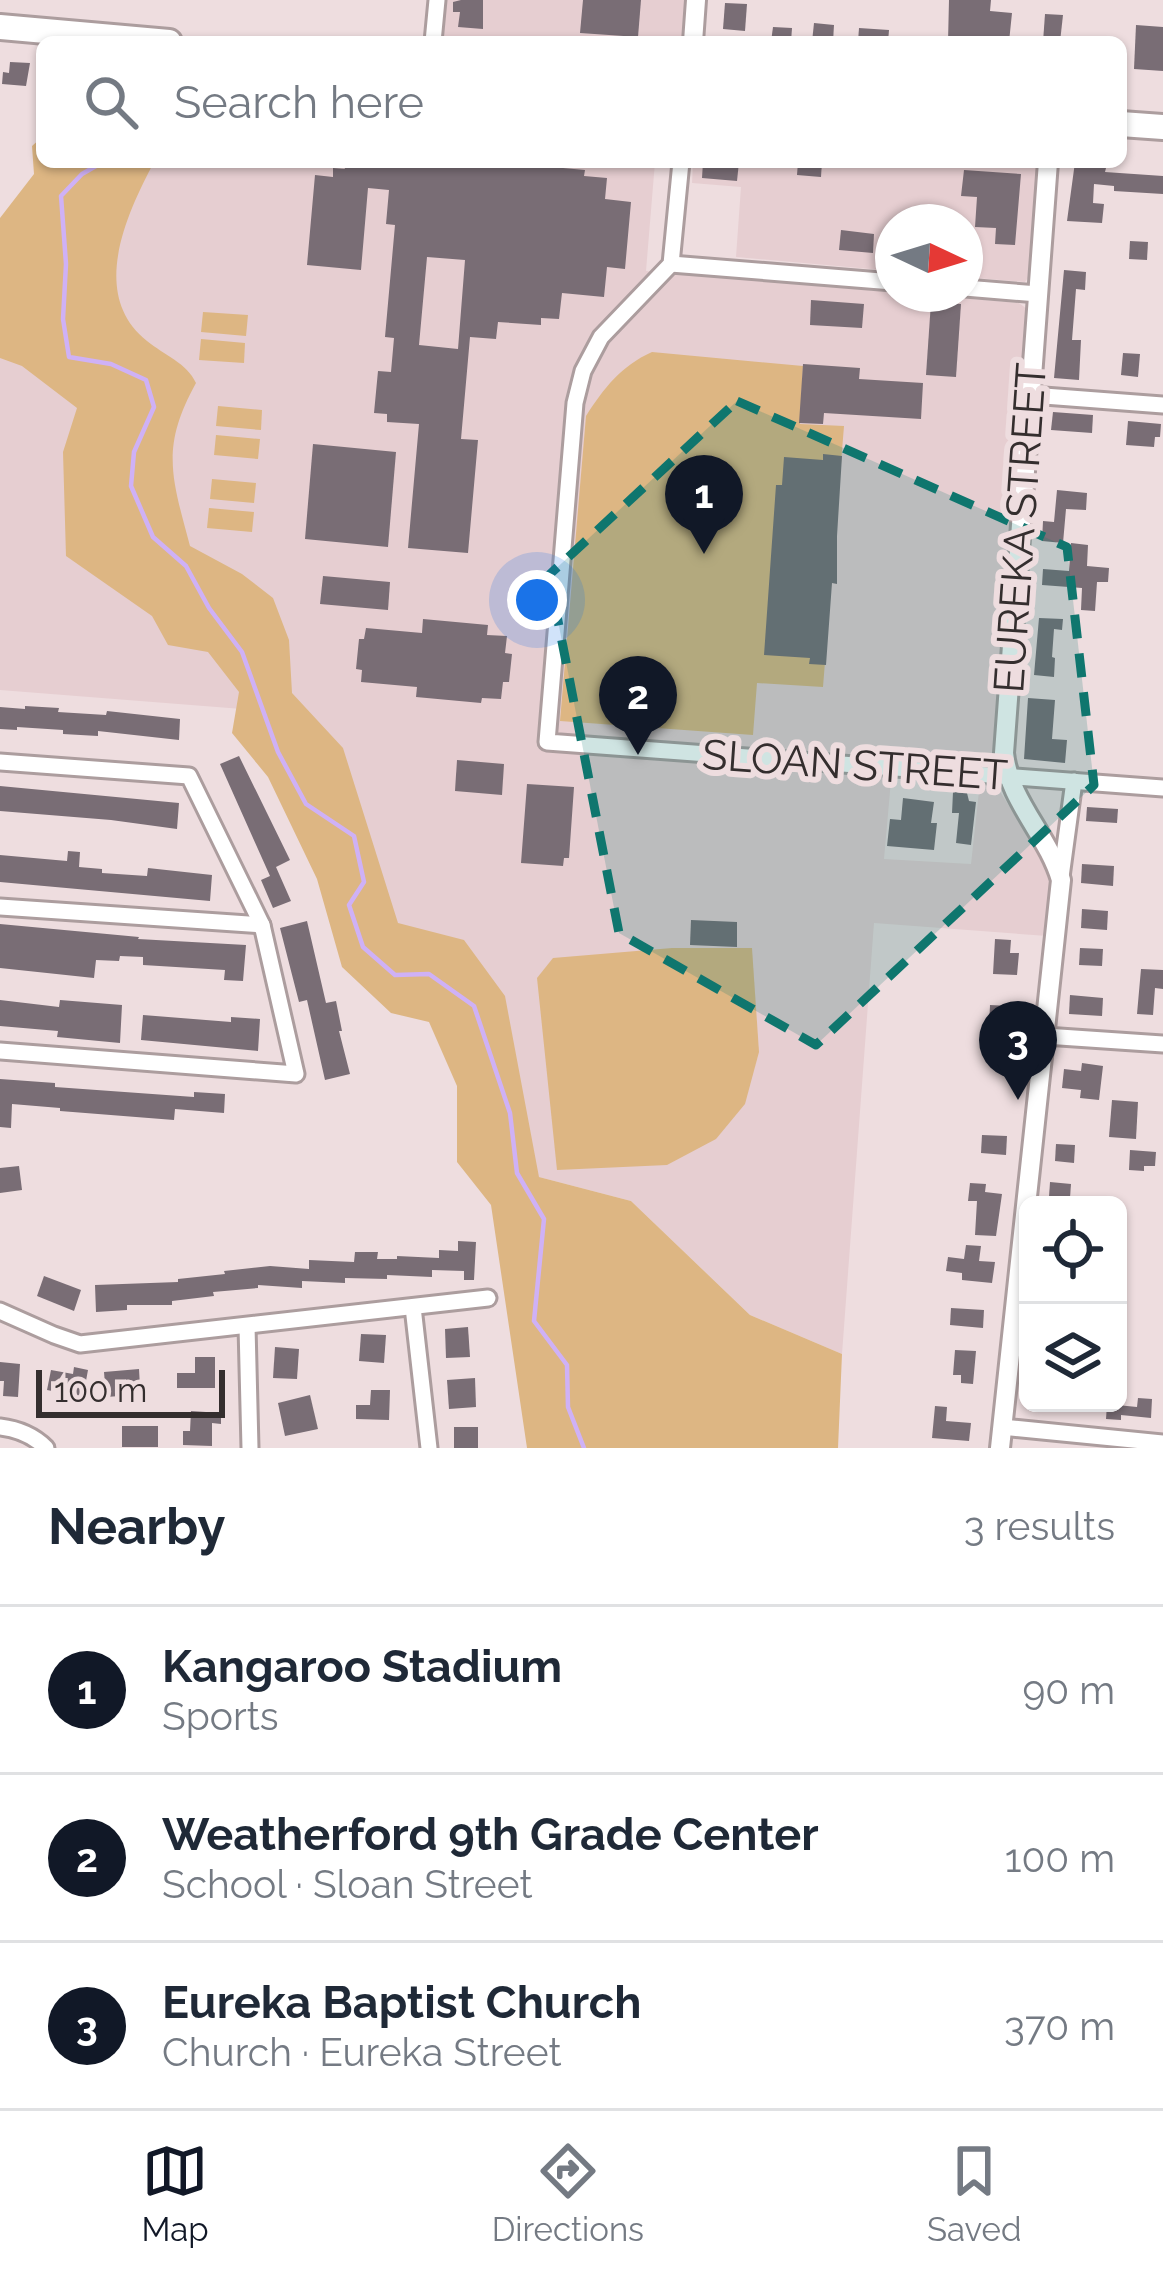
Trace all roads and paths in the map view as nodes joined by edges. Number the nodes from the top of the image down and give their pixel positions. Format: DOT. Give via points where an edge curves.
graph roads {
  1 [pos="437,0"];
  2 [pos="696,0"];
  3 [pos="0,26"];
  4 [pos="106,36"];
  5 [pos="434,36"];
  6 [pos="693,36"];
  7 [pos="1127,125"];
  8 [pos="1163,128"];
  9 [pos="680,168"];
  10 [pos="1048,168"];
  11 [pos="671,264"];
  12 [pos="875,281"];
  13 [pos="983,289"];
  14 [pos="1038,294"];
  15 [pos="1031,395"];
  16 [pos="1163,406"];
  17 [pos="0,762"];
  18 [pos="1010,776"];
  19 [pos="1074,781"];
  20 [pos="1163,788"];
  21 [pos="1061,880"];
  22 [pos="0,907"];
  23 [pos="262,925"];
  24 [pos="1045,1036"];
  25 [pos="1163,1044"];
  26 [pos="0,1051"];
  27 [pos="488,1298"];
  28 [pos="413,1306"];
  29 [pos="0,1311"];
  30 [pos="247,1326"];
  31 [pos="0,1427"];
  32 [pos="1002,1427"];
  33 [pos="1163,1443"];
  34 [pos="46,1448"];
  35 [pos="250,1448"];
  36 [pos="419,1448"];
  37 [pos="429,1448"];
  38 [pos="1000,1448"];
  1 -- 5 [label="street"];
  2 -- 6 [label="street"];
  3 -- 4 [label="main road"];
  7 -- 8 [label="main road"];
  9 -- 11 [label="street"];
  10 -- 14 [label="street, EUREKA STREET"];
  11 -- 12 [label="street"];
  11 -- 18 [label="street, SLOAN STREET" via="601,337 583,371 547,742"];
  13 -- 14 [label="street"];
  14 -- 15 [label="street, EUREKA STREET"];
  15 -- 16 [label="street"];
  15 -- 18 [label="street, EUREKA STREET" via="1004,736"];
  17 -- 23 [label="street" via="189,776"];
  18 -- 19 [label="street, SLOAN STREET"];
  18 -- 21 [label="street, EUREKA STREET"];
  19 -- 20 [label="street, SLOAN STREET"];
  19 -- 21 [label="street"];
  21 -- 24 [label="street"];
  22 -- 23 [label="street"];
  23 -- 26 [label="street" via="296,1074"];
  24 -- 25 [label="street"];
  24 -- 32 [label="street"];
  27 -- 28 [label="street"];
  28 -- 30 [label="street"];
  28 -- 37 [label="street"];
  29 -- 30 [label="street" via="80,1343"];
  30 -- 35 [label="street"];
  31 -- 34 [label="street"];
  32 -- 33 [label="street"];
  32 -- 38 [label="street"];
  36 -- 37 [label="street"];
}
